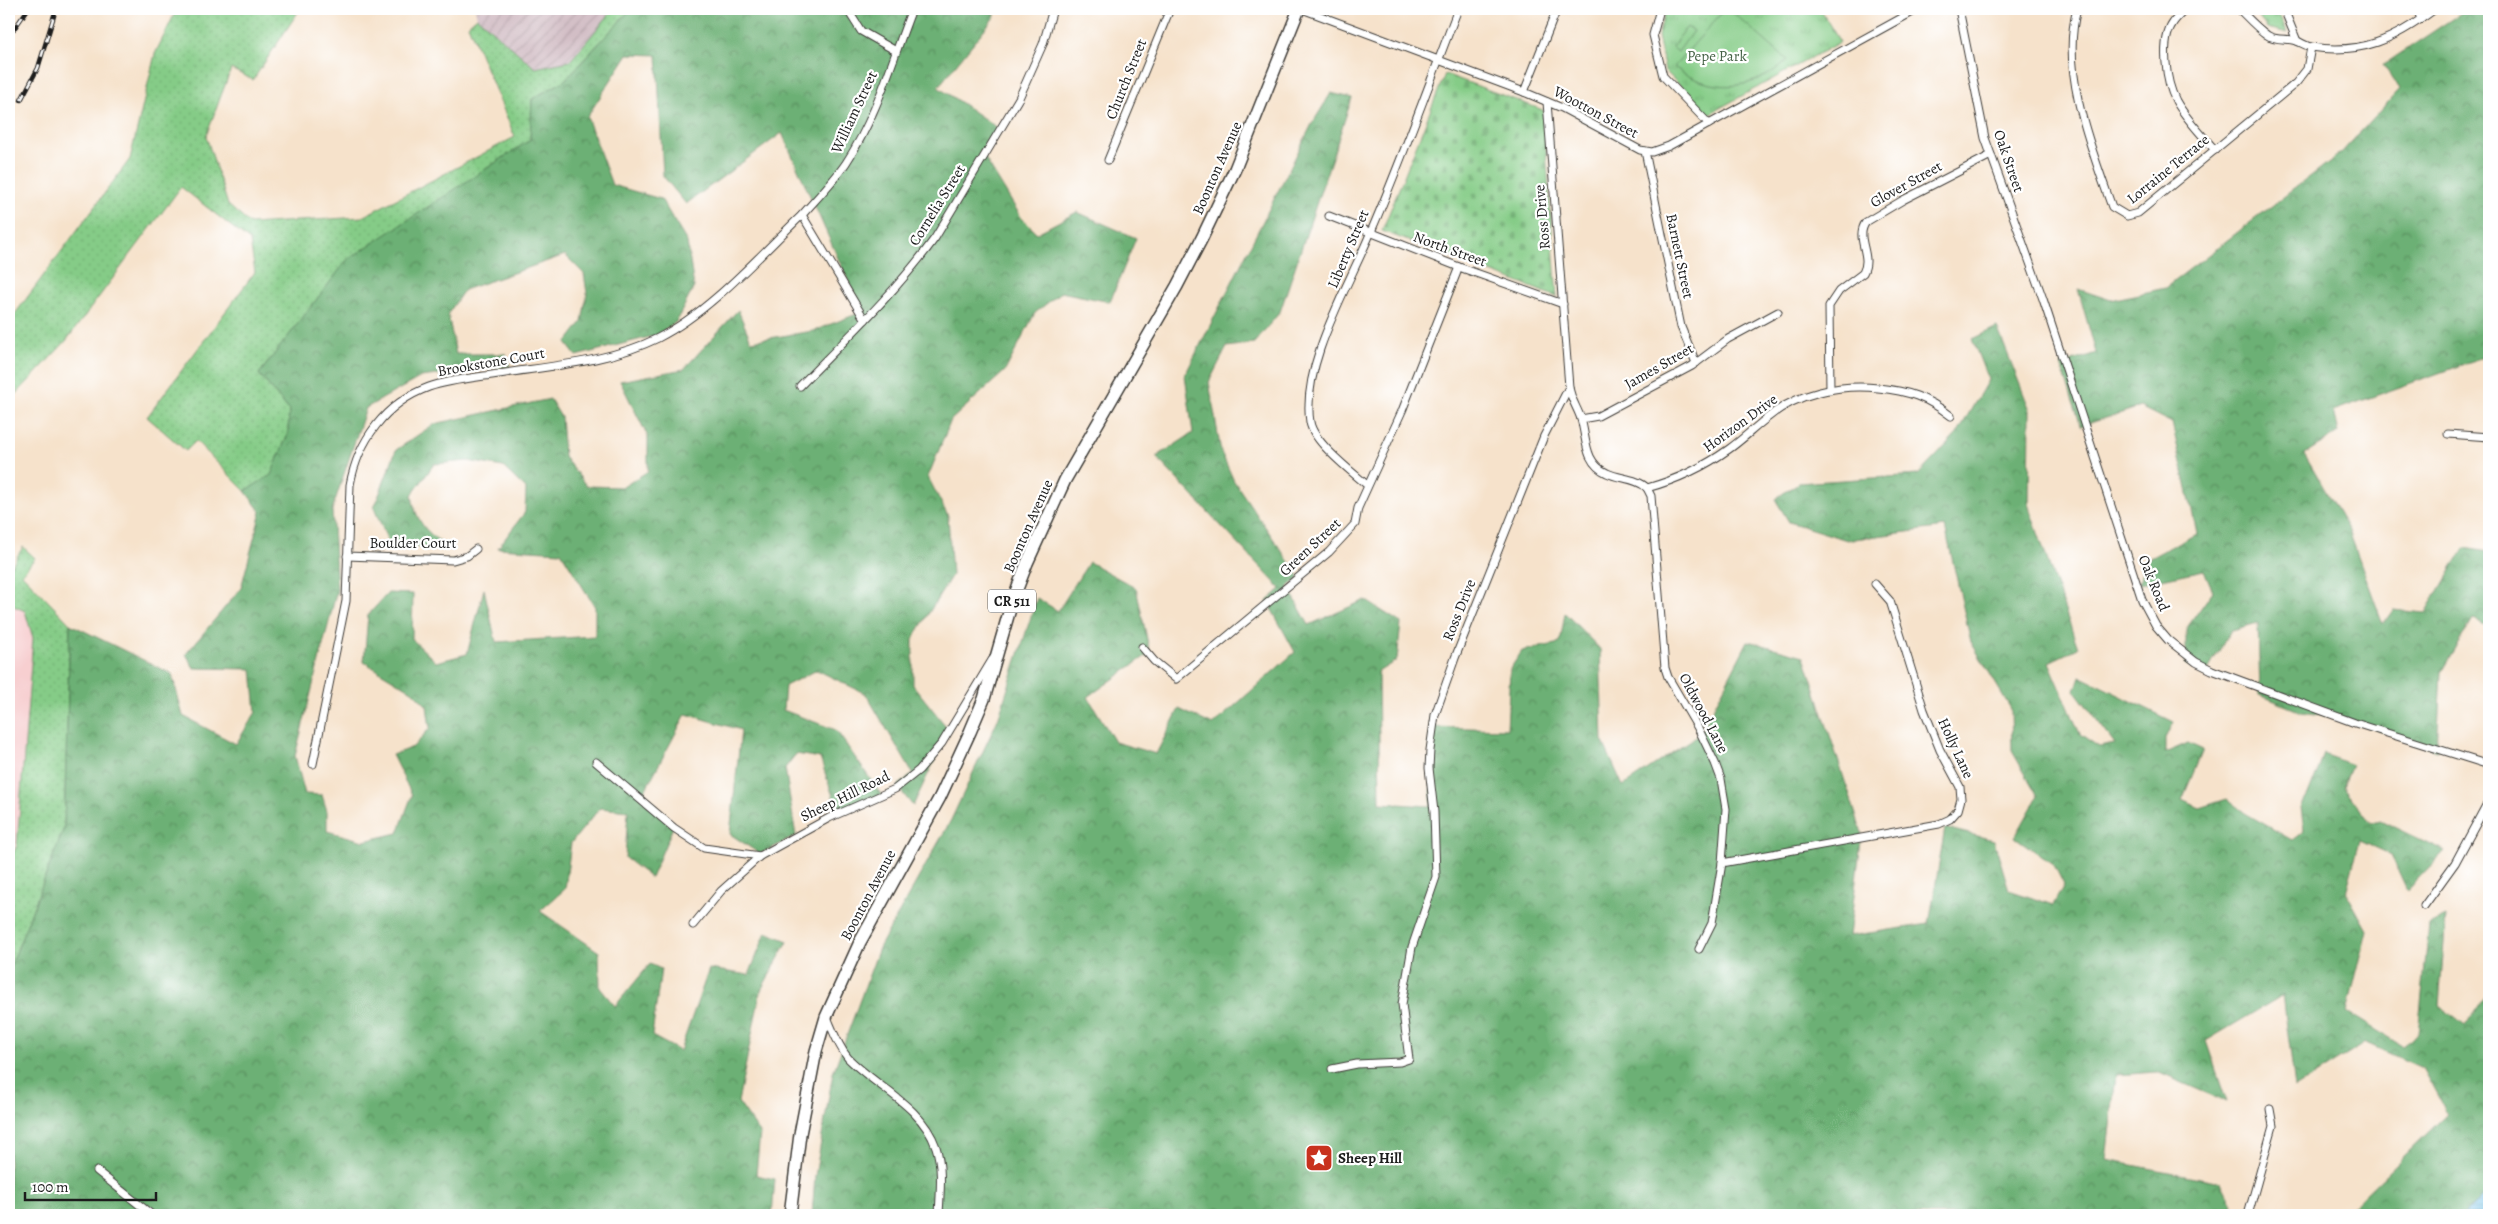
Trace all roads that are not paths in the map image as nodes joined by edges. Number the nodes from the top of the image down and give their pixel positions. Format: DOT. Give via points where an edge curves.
graph roads {
  1 [pos="847,9"];
  2 [pos="912,9"];
  3 [pos="1053,9"];
  4 [pos="1170,9"];
  5 [pos="1301,9"];
  6 [pos="1458,9"];
  7 [pos="1557,9"];
  8 [pos="1660,9"];
  9 [pos="1918,9"];
  10 [pos="1959,9"];
  11 [pos="2077,9"];
  12 [pos="2186,9"];
  13 [pos="2239,9"];
  14 [pos="2284,9"];
  15 [pos="2417,9"];
  16 [pos="2435,9"];
  17 [pos="2421,19"];
  18 [pos="2296,41"];
  19 [pos="2311,47"];
  20 [pos="896,51"];
  21 [pos="1438,61"];
  22 [pos="1524,92"];
  23 [pos="1547,102"];
  24 [pos="1709,124"];
  25 [pos="2215,150"];
  26 [pos="1645,152"];
  27 [pos="1991,155"];
  28 [pos="1108,160"];
  29 [pos="802,215"];
  30 [pos="1329,216"];
  31 [pos="1371,234"];
  32 [pos="1459,267"];
  33 [pos="1563,304"];
  34 [pos="1778,312"];
  35 [pos="2049,318"];
  36 [pos="864,320"];
  37 [pos="1696,363"];
  38 [pos="800,386"];
  39 [pos="1570,387"];
  40 [pos="1830,390"];
  41 [pos="1950,416"];
  42 [pos="1581,419"];
  43 [pos="2448,434"];
  44 [pos="2489,437"];
  45 [pos="1367,485"];
  46 [pos="1647,488"];
  47 [pos="476,549"];
  48 [pos="348,556"];
  49 [pos="1875,584"];
  50 [pos="1142,647"];
  51 [pos="998,649"];
  52 [pos="596,762"];
  53 [pos="313,764"];
  54 [pos="2489,765"];
  55 [pos="2489,800"];
  56 [pos="760,856"];
  57 [pos="1722,863"];
  58 [pos="2424,906"];
  59 [pos="693,925"];
  60 [pos="1699,949"];
  61 [pos="826,1017"];
  62 [pos="1332,1069"];
  63 [pos="2270,1110"];
  64 [pos="98,1171"];
  65 [pos="152,1215"];
  66 [pos="790,1215"];
  67 [pos="939,1215"];
  68 [pos="2248,1215"];
  1 -- 20 [label="street" via="861,31"];
  2 -- 20 [label="street, William Street"];
  3 -- 36 [label="street, Cornelia Street" via="1043,44 1019,98 935,238"];
  4 -- 28 [label="street, Church Street"];
  5 -- 21 [label="street, Wootton Street"];
  5 -- 51 [label="main road, Boonton Avenue / CR 511" via="1235,169 1202,238 1065,480 1027,563"];
  6 -- 21 [label="street, Liberty Street"];
  7 -- 22 [label="street"];
  8 -- 24 [label="street" via="1653,36 1663,76"];
  9 -- 24 [label="street, Wootton Street"];
  10 -- 27 [label="street, Oak Street"];
  11 -- 25 [label="street, Lorraine Terrace" via="2072,64 2087,129 2116,211 2127,216 2138,213"];
  12 -- 25 [label="street" via="2173,22 2166,39 2172,89 2182,110"];
  13 -- 18 [label="street" via="2269,37"];
  14 -- 18 [label="street"];
  15 -- 17 [label="street"];
  16 -- 17 [label="street"];
  17 -- 19 [label="street" via="2390,38 2365,46 2342,49"];
  18 -- 19 [label="street"];
  19 -- 25 [label="street, Lorraine Terrace" via="2304,74"];
  20 -- 29 [label="street, William Street" via="857,145 839,172"];
  21 -- 22 [label="street, Wootton Street"];
  21 -- 31 [label="street, Liberty Street"];
  22 -- 23 [label="street, Wootton Street"];
  23 -- 26 [label="street, Wootton Street"];
  23 -- 33 [label="street, Ross Drive"];
  24 -- 26 [label="street, Wootton Street" via="1669,146"];
  26 -- 37 [label="street, Barnett Street" via="1681,327"];
  27 -- 35 [label="street, Oak Street"];
  27 -- 40 [label="street, Glover Street" via="1902,200 1863,226 1866,268 1835,296 1828,312"];
  29 -- 36 [label="street"];
  29 -- 48 [label="street, Brookstone Court" via="693,316 658,338 636,348 599,357 443,383 416,392 398,404 375,426 353,471"];
  30 -- 31 [label="street, North Street"];
  31 -- 32 [label="street, North Street"];
  31 -- 45 [label="street, Liberty Street" via="1316,357 1308,393 1314,433"];
  32 -- 33 [label="street, North Street"];
  32 -- 45 [label="street, Green Street" via="1402,411"];
  33 -- 39 [label="street, Ross Drive"];
  34 -- 37 [label="street, James Street" via="1728,339"];
  35 -- 54 [label="street, Oak Road" via="2142,600 2168,640 2212,670 2354,723"];
  36 -- 38 [label="street, Cornelia Street"];
  37 -- 42 [label="street, James Street" via="1598,416"];
  39 -- 42 [label="street" via="1570,399"];
  39 -- 62 [label="street, Ross Drive" via="1544,436 1454,658 1435,715 1429,768 1436,877 1412,947 1402,1004 1409,1059"];
  40 -- 41 [label="street, Horizon Drive" via="1869,387 1910,393 1932,401"];
  40 -- 46 [label="street, Horizon Drive" via="1799,399 1768,416 1706,464"];
  42 -- 46 [label="street" via="1592,462 1606,473"];
  43 -- 44 [label="street"];
  45 -- 50 [label="street, Green Street" via="1355,524 1338,542 1176,679 1154,662"];
  46 -- 57 [label="street, Oldwood Lane" via="1651,496 1665,668 1699,730 1720,779 1726,809"];
  47 -- 48 [label="street, Boulder Court" via="453,560"];
  48 -- 53 [label="street, Brookstone Court" via="346,601"];
  49 -- 57 [label="street, Holly Lane" via="1890,601 1924,710 1940,750 1958,781 1961,799 1958,810 1939,824"];
  51 -- 56 [label="street, Sheep Hill Road" via="947,735 919,770 895,789 829,818"];
  51 -- 61 [label="main road, Boonton Avenue / CR 511" via="984,699 940,797 860,942"];
  52 -- 56 [label="street" via="680,833 704,848"];
  55 -- 58 [label="street" via="2455,863"];
  56 -- 59 [label="street, Sheep Hill Road" via="721,891"];
  57 -- 60 [label="street, Oldwood Lane" via="1712,923"];
  61 -- 66 [label="main road, Boonton Avenue / CR 511" via="800,1134"];
  61 -- 67 [label="street" via="847,1057 912,1111 930,1135 936,1146 940,1169"];
  63 -- 68 [label="street" via="2273,1126"];
  64 -- 65 [label="street"];
}
